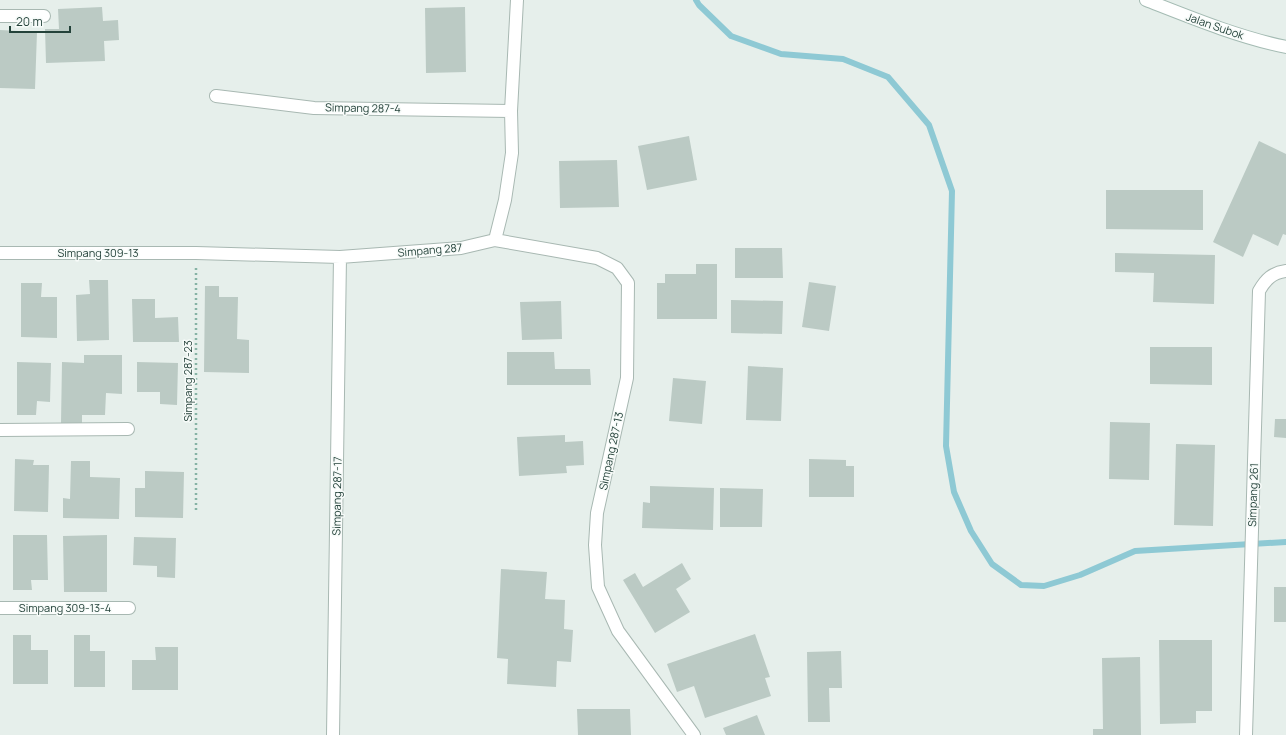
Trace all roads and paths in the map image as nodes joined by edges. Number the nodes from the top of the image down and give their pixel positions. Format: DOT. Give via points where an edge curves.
graph roads {
  1 [pos="517,0"];
  2 [pos="1146,0"];
  3 [pos="0,16"];
  4 [pos="44,16"];
  5 [pos="1286,47"];
  6 [pos="216,96"];
  7 [pos="511,111"];
  8 [pos="495,240"];
  9 [pos="0,253"];
  10 [pos="196,253"];
  11 [pos="340,256"];
  12 [pos="1286,271"];
  13 [pos="128,429"];
  14 [pos="0,430"];
  15 [pos="196,510"];
  16 [pos="0,608"];
  17 [pos="129,608"];
  18 [pos="334,735"];
  19 [pos="694,735"];
  20 [pos="1246,735"];
  1 -- 7 [label="street"];
  2 -- 5 [label="street, Jalan Subok" via="1206,23"];
  3 -- 4 [label="street"];
  6 -- 7 [label="street, Simpang 287-4" via="314,108"];
  7 -- 8 [label="street" via="512,153 505,200"];
  8 -- 11 [label="street, Simpang 287" via="461,248"];
  8 -- 19 [label="street, Simpang 287-13" via="597,258 618,268 628,283 627,378 598,513 595,545 598,587 618,631"];
  9 -- 10 [label="street, Simpang 309-13"];
  10 -- 11 [label="street, Simpang 287"];
  10 -- 15 [label="path, Simpang 287-23"];
  11 -- 18 [label="street, Simpang 287-17"];
  12 -- 20 [label="street, Simpang 261" via="1276,273 1266,280 1259,291"];
  13 -- 14 [label="street"];
  16 -- 17 [label="street, Simpang 309-13-4"];
}
